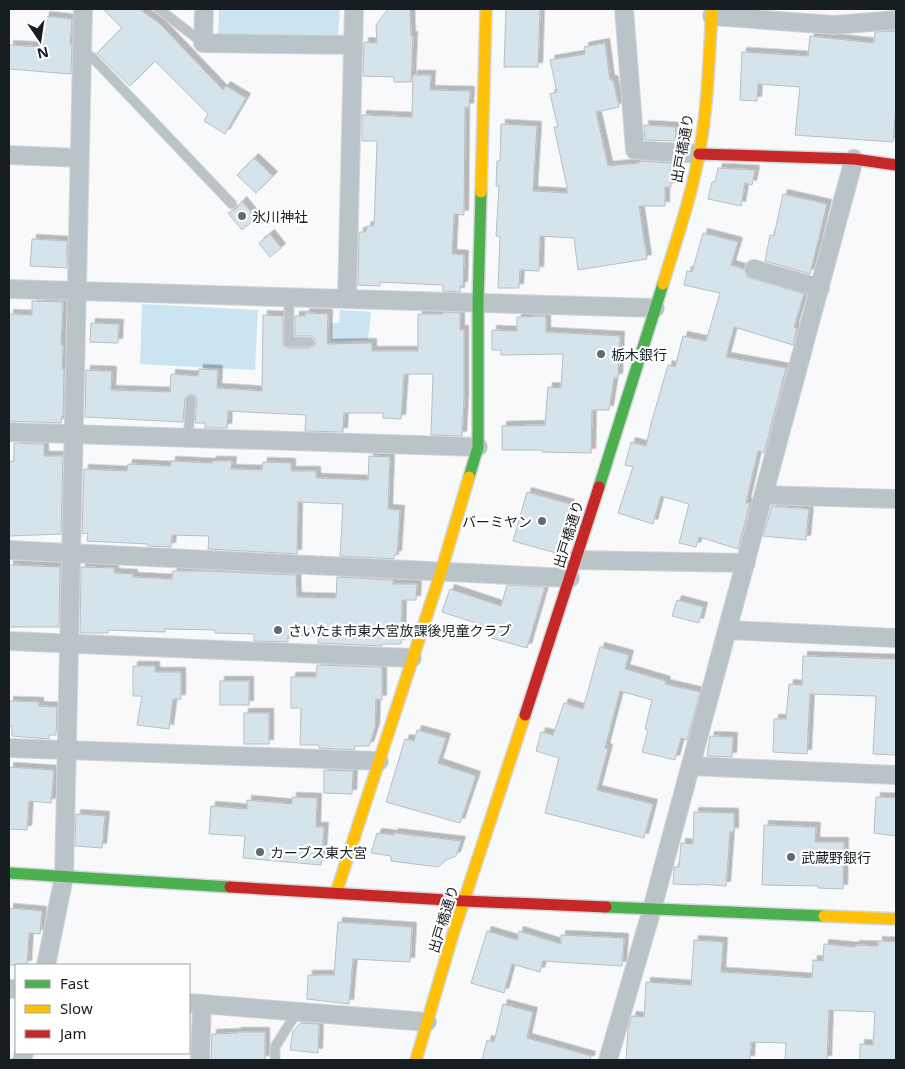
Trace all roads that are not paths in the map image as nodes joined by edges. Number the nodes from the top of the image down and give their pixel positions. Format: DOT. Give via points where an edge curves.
graph roads {
  1 [pos="83,9"];
  2 [pos="158,9"];
  3 [pos="204,9"];
  4 [pos="354,9"];
  5 [pos="486,9"];
  6 [pos="624,9"];
  7 [pos="712,12"];
  8 [pos="896,20"];
  9 [pos="203,43"];
  10 [pos="353,45"];
  11 [pos="82,52"];
  12 [pos="699,154"];
  13 [pos="9,156"];
  14 [pos="80,158"];
  15 [pos="854,159"];
  16 [pos="896,165"];
  17 [pos="232,204"];
  18 [pos="754,270"];
  19 [pos="820,288"];
  20 [pos="9,289"];
  21 [pos="77,291"];
  22 [pos="290,297"];
  23 [pos="347,299"];
  24 [pos="478,303"];
  25 [pos="655,308"];
  26 [pos="309,342"];
  27 [pos="191,400"];
  28 [pos="9,432"];
  29 [pos="74,434"];
  30 [pos="188,438"];
  31 [pos="478,447"];
  32 [pos="764,495"];
  33 [pos="896,499"];
  34 [pos="9,550"];
  35 [pos="71,553"];
  36 [pos="575,560"];
  37 [pos="746,563"];
  38 [pos="442,572"];
  39 [pos="570,578"];
  40 [pos="728,630"];
  41 [pos="896,638"];
  42 [pos="9,641"];
  43 [pos="69,643"];
  44 [pos="412,658"];
  45 [pos="9,748"];
  46 [pos="67,751"];
  47 [pos="379,762"];
  48 [pos="691,766"];
  49 [pos="896,775"];
  50 [pos="9,873"];
  51 [pos="64,877"];
  52 [pos="336,893"];
  53 [pos="464,900"];
  54 [pos="652,909"];
  55 [pos="896,919"];
  56 [pos="46,964"];
  57 [pos="195,1003"];
  58 [pos="298,1012"];
  59 [pos="426,1022"];
  60 [pos="200,1060"];
  61 [pos="275,1060"];
  62 [pos="416,1060"];
  63 [pos="608,1060"];
  1 -- 11 [label="street"];
  2 -- 9 [label="lane"];
  3 -- 9 [label="street"];
  4 -- 10 [label="street"];
  5 -- 24 [label="street"];
  6 -- 12 [label="street" via="635,150"];
  7 -- 8 [label="street" via="834,25"];
  7 -- 12 [label="street, 出戸橋通り"];
  9 -- 10 [label="street"];
  10 -- 23 [label="street"];
  11 -- 14 [label="street"];
  11 -- 17 [label="lane" via="92,58"];
  12 -- 15 [label="street"];
  12 -- 25 [label="street, 出戸橋通り"];
  13 -- 14 [label="street"];
  14 -- 21 [label="street"];
  15 -- 16 [label="street"];
  15 -- 19 [label="street"];
  18 -- 19 [label="street"];
  19 -- 32 [label="street"];
  20 -- 21 [label="street"];
  21 -- 22 [label="street"];
  21 -- 29 [label="street"];
  22 -- 23 [label="street"];
  22 -- 26 [label="lane" via="289,342"];
  23 -- 24 [label="street"];
  24 -- 25 [label="street"];
  24 -- 31 [label="street"];
  25 -- 36 [label="street, 出戸橋通り"];
  27 -- 30 [label="lane"];
  28 -- 29 [label="street"];
  29 -- 30 [label="street"];
  29 -- 35 [label="street"];
  30 -- 31 [label="street"];
  31 -- 38 [label="street"];
  32 -- 33 [label="street"];
  32 -- 37 [label="street"];
  34 -- 35 [label="street"];
  35 -- 38 [label="street"];
  35 -- 43 [label="street"];
  36 -- 37 [label="street"];
  36 -- 39 [label="street, 出戸橋通り"];
  37 -- 40 [label="street"];
  38 -- 39 [label="street"];
  38 -- 44 [label="street"];
  39 -- 53 [label="street, 出戸橋通り"];
  40 -- 41 [label="street"];
  40 -- 48 [label="street"];
  42 -- 43 [label="street"];
  43 -- 44 [label="street"];
  43 -- 46 [label="street"];
  44 -- 47 [label="street"];
  45 -- 46 [label="street"];
  46 -- 47 [label="street"];
  46 -- 51 [label="street"];
  47 -- 52 [label="street"];
  48 -- 49 [label="street"];
  48 -- 54 [label="street"];
  50 -- 51 [label="street"];
  51 -- 52 [label="street"];
  51 -- 56 [label="street"];
  52 -- 53 [label="street"];
  53 -- 54 [label="street"];
  53 -- 59 [label="street, 出戸橋通り"];
  54 -- 55 [label="street"];
  54 -- 63 [label="street"];
  57 -- 58 [label="street"];
  57 -- 60 [label="street"];
  58 -- 59 [label="street"];
  58 -- 61 [label="lane" via="276,1047"];
  59 -- 62 [label="street, 出戸橋通り"];
}
